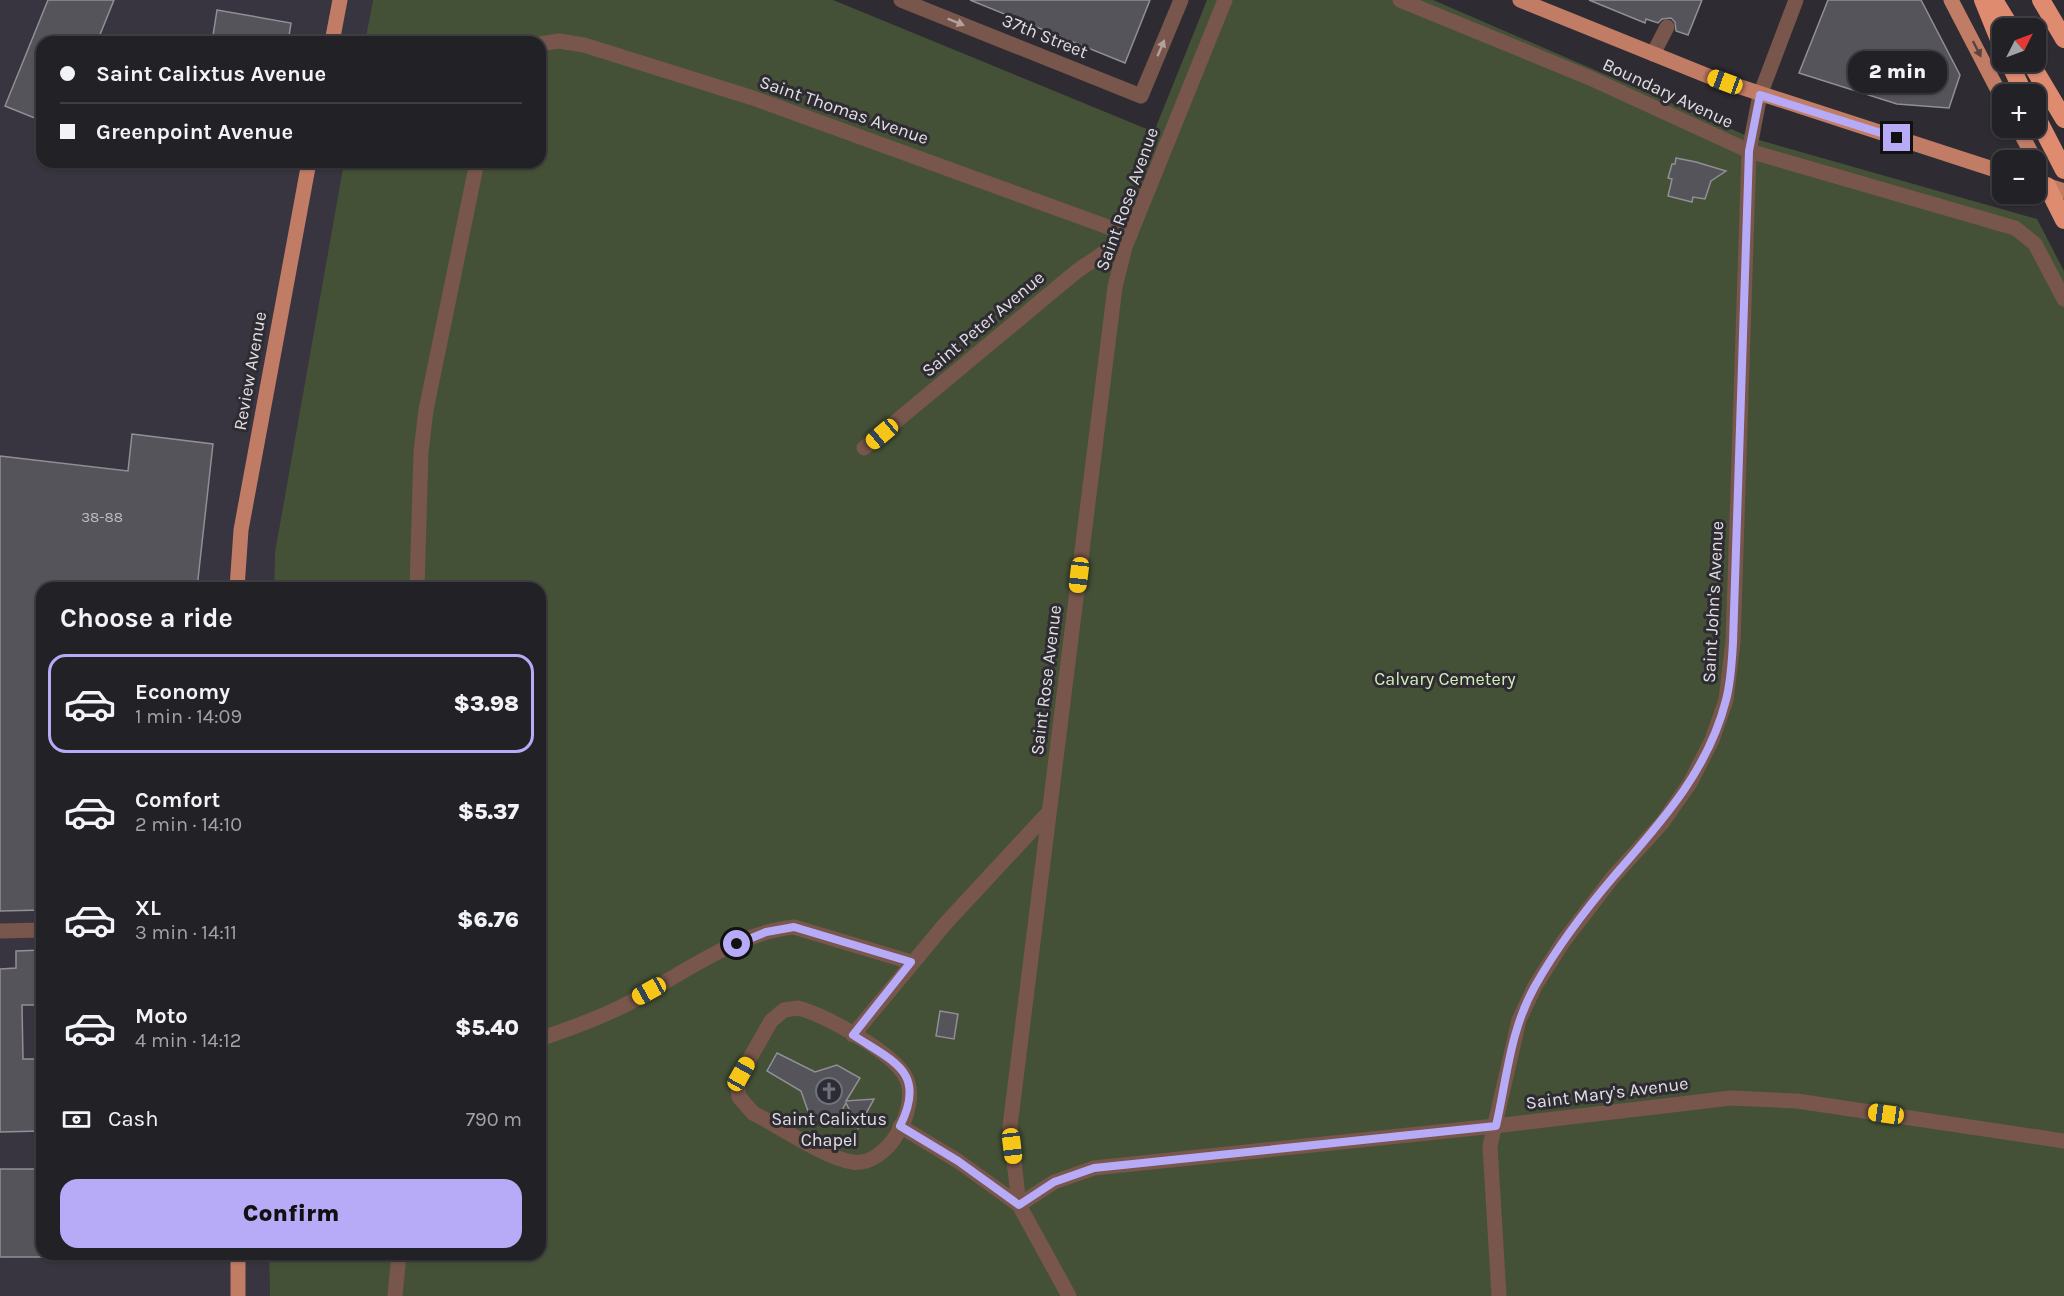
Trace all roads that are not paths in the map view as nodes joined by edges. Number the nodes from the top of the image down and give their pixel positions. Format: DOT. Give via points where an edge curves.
graph roads {
  1 [pos="340,0"];
  2 [pos="901,0"];
  3 [pos="1181,0"];
  4 [pos="1225,0"];
  5 [pos="1400,0"];
  6 [pos="1520,0"];
  7 [pos="1797,0"];
  8 [pos="1951,0"];
  9 [pos="1983,0"];
  10 [pos="1994,0"];
  11 [pos="2041,0"];
  12 [pos="2005,18"];
  13 [pos="1992,22"];
  14 [pos="1667,27"];
  15 [pos="333,36"];
  16 [pos="2064,39"];
  17 [pos="546,43"];
  18 [pos="1653,54"];
  19 [pos="2036,72"];
  20 [pos="1995,84"];
  21 [pos="1760,95"];
  22 [pos="2064,119"];
  23 [pos="2046,135"];
  24 [pos="1749,151"];
  25 [pos="308,168"];
  26 [pos="476,168"];
  27 [pos="1992,169"];
  28 [pos="2064,170"];
  29 [pos="2049,186"];
  30 [pos="2064,220"];
  31 [pos="1130,235"];
  32 [pos="2064,299"];
  33 [pos="864,448"];
  34 [pos="238,582"];
  35 [pos="417,582"];
  36 [pos="1048,813"];
  37 [pos="36,930"];
  38 [pos="0,931"];
  39 [pos="911,962"];
  40 [pos="853,1035"];
  41 [pos="546,1037"];
  42 [pos="900,1126"];
  43 [pos="1496,1126"];
  44 [pos="2064,1141"];
  45 [pos="1019,1205"];
  46 [pos="238,1260"];
  47 [pos="398,1260"];
  48 [pos="238,1296"];
  49 [pos="395,1296"];
  50 [pos="1069,1296"];
  51 [pos="1499,1296"];
  1 -- 15 [label="main road"];
  2 -- 3 [label="street, 37th Street, one-way" via="1141,96"];
  4 -- 31 [label="street, Saint Rose Avenue"];
  5 -- 24 [label="street, Boundary Avenue" via="1590,78"];
  6 -- 18 [label="main road"];
  7 -- 21 [label="street, Saint John's Avenue"];
  8 -- 20 [label="main road, one-way"];
  9 -- 13 [label="highway"];
  10 -- 12 [label="highway"];
  11 -- 16 [label="highway"];
  14 -- 18 [label="street"];
  17 -- 31 [label="street, Saint Thomas Avenue" via="584,45 753,98"];
  18 -- 21 [label="main road"];
  19 -- 22 [label="highway"];
  21 -- 24 [label="street, Saint John's Avenue"];
  21 -- 27 [label="main road"];
  23 -- 28 [label="highway"];
  24 -- 32 [label="street, Boundary Avenue" via="2015,228 2035,244"];
  24 -- 43 [label="street, Saint John's Avenue" via="1734,632 1726,700 1702,762 1685,790 1581,918 1530,994 1513,1038"];
  25 -- 34 [label="main road, Review Avenue" via="243,520"];
  26 -- 35 [label="street" via="426,410"];
  29 -- 30 [label="highway"];
  31 -- 33 [label="street, Saint Peter Avenue" via="1077,272"];
  31 -- 36 [label="street, Saint Rose Avenue" via="1115,287"];
  36 -- 39 [label="street"];
  36 -- 45 [label="street, Saint Rose Avenue" via="1010,1126"];
  37 -- 38 [label="street"];
  39 -- 40 [label="street"];
  39 -- 41 [label="street" via="794,927 779,928 737,944 607,1014"];
  40 -- 42 [label="street" via="898,1065 909,1082 911,1099"];
  40 -- 42 [label="street" via="807,1010 784,1010 766,1028 741,1074 738,1088 742,1103 753,1113 850,1162 875,1158 888,1147"];
  42 -- 45 [label="street"];
  43 -- 44 [label="street, Saint Mary's Avenue" via="1754,1097"];
  43 -- 45 [label="street, Saint Mary's Avenue" via="1094,1168 1054,1182"];
  43 -- 51 [label="street, Saint John's Avenue" via="1490,1157"];
  45 -- 50 [label="street"];
  46 -- 48 [label="main road"];
  47 -- 49 [label="street"];
}
